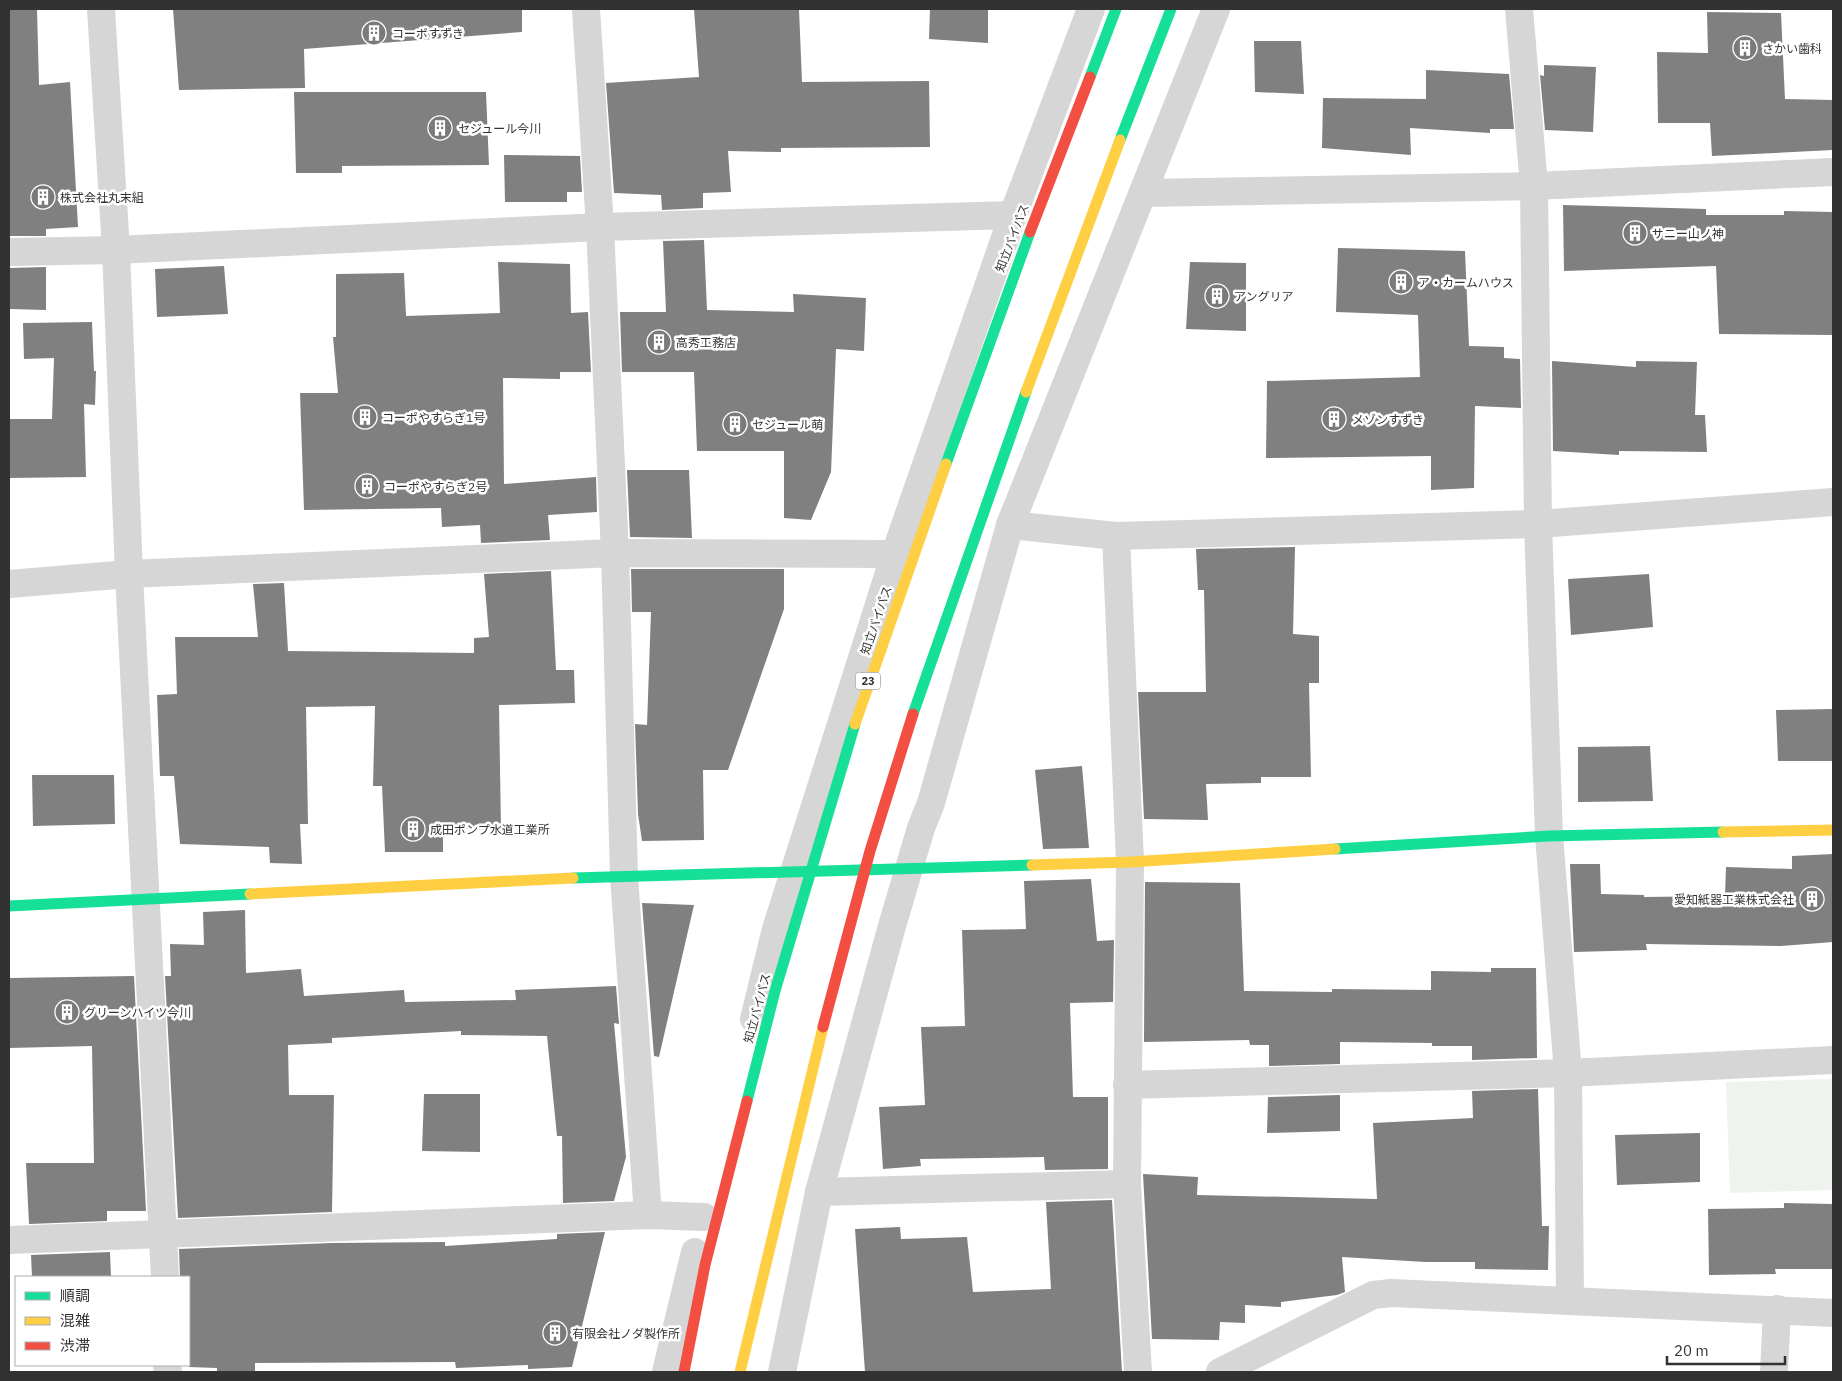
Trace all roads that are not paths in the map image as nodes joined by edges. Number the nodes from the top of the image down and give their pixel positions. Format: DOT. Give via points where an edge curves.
graph roads {
  1 [pos="101,9"];
  2 [pos="586,9"];
  3 [pos="1091,9"];
  4 [pos="1116,9"];
  5 [pos="1171,9"];
  6 [pos="1216,9"];
  7 [pos="1519,9"];
  8 [pos="1833,172"];
  9 [pos="1534,186"];
  10 [pos="1144,193"];
  11 [pos="1013,215"];
  12 [pos="600,227"];
  13 [pos="116,250"];
  14 [pos="9,252"];
  15 [pos="1833,502"];
  16 [pos="1538,524"];
  17 [pos="1010,525"];
  18 [pos="1116,536"];
  19 [pos="615,553"];
  20 [pos="895,554"];
  21 [pos="129,574"];
  22 [pos="9,584"];
  23 [pos="1833,830"];
  24 [pos="1549,836"];
  25 [pos="1130,862"];
  26 [pos="910,867"];
  27 [pos="795,870"];
  28 [pos="624,876"];
  29 [pos="146,901"];
  30 [pos="9,906"];
  31 [pos="1833,1060"];
  32 [pos="1568,1073"];
  33 [pos="1127,1085"];
  34 [pos="1127,1184"];
  35 [pos="819,1192"];
  36 [pos="648,1215"];
  37 [pos="704,1217"];
  38 [pos="164,1234"];
  39 [pos="9,1240"];
  40 [pos="165,1276"];
  41 [pos="1570,1299"];
  42 [pos="1777,1309"];
  43 [pos="1833,1313"];
  44 [pos="666,1372"];
  45 [pos="684,1372"];
  46 [pos="740,1372"];
  47 [pos="782,1372"];
  48 [pos="1138,1372"];
  49 [pos="1220,1372"];
  50 [pos="1774,1372"];
  1 -- 13 [label="street"];
  2 -- 12 [label="street"];
  3 -- 11 [label="street"];
  4 -- 45 [label="main road, 知立バイパス / 23" via="1007,290 861,703 775,991 705,1265"];
  5 -- 46 [label="main road" via="1116,146 1004,451 870,851 812,1067"];
  6 -- 10 [label="street"];
  7 -- 9 [label="street"];
  8 -- 9 [label="street"];
  9 -- 10 [label="street"];
  9 -- 16 [label="street"];
  10 -- 17 [label="street"];
  11 -- 12 [label="street"];
  11 -- 20 [label="street"];
  12 -- 13 [label="street"];
  12 -- 19 [label="street"];
  13 -- 14 [label="street"];
  13 -- 21 [label="street"];
  15 -- 16 [label="street"];
  16 -- 18 [label="street"];
  16 -- 24 [label="street"];
  17 -- 18 [label="street"];
  17 -- 26 [label="street"];
  18 -- 25 [label="street"];
  19 -- 20 [label="street"];
  19 -- 21 [label="street"];
  19 -- 28 [label="street"];
  20 -- 27 [label="street"];
  21 -- 22 [label="street"];
  21 -- 29 [label="street"];
  23 -- 24 [label="main road"];
  24 -- 25 [label="main road"];
  24 -- 32 [label="street"];
  25 -- 26 [label="main road"];
  25 -- 33 [label="street"];
  26 -- 27 [label="main road"];
  26 -- 35 [label="street"];
  27 -- 28 [label="main road"];
  27 -- 37 [label="street" via="776,929"];
  28 -- 29 [label="main road"];
  28 -- 36 [label="street"];
  29 -- 30 [label="main road"];
  29 -- 38 [label="street"];
  31 -- 32 [label="street"];
  32 -- 33 [label="street"];
  32 -- 41 [label="street"];
  33 -- 34 [label="street"];
  34 -- 35 [label="street"];
  34 -- 48 [label="street"];
  35 -- 47 [label="street"];
  36 -- 37 [label="street"];
  36 -- 38 [label="street"];
  37 -- 44 [label="street"];
  38 -- 39 [label="street"];
  38 -- 40 [label="street"];
  41 -- 42 [label="street"];
  41 -- 49 [label="street" via="1373,1295"];
  42 -- 43 [label="street"];
  42 -- 50 [label="street"];
}
